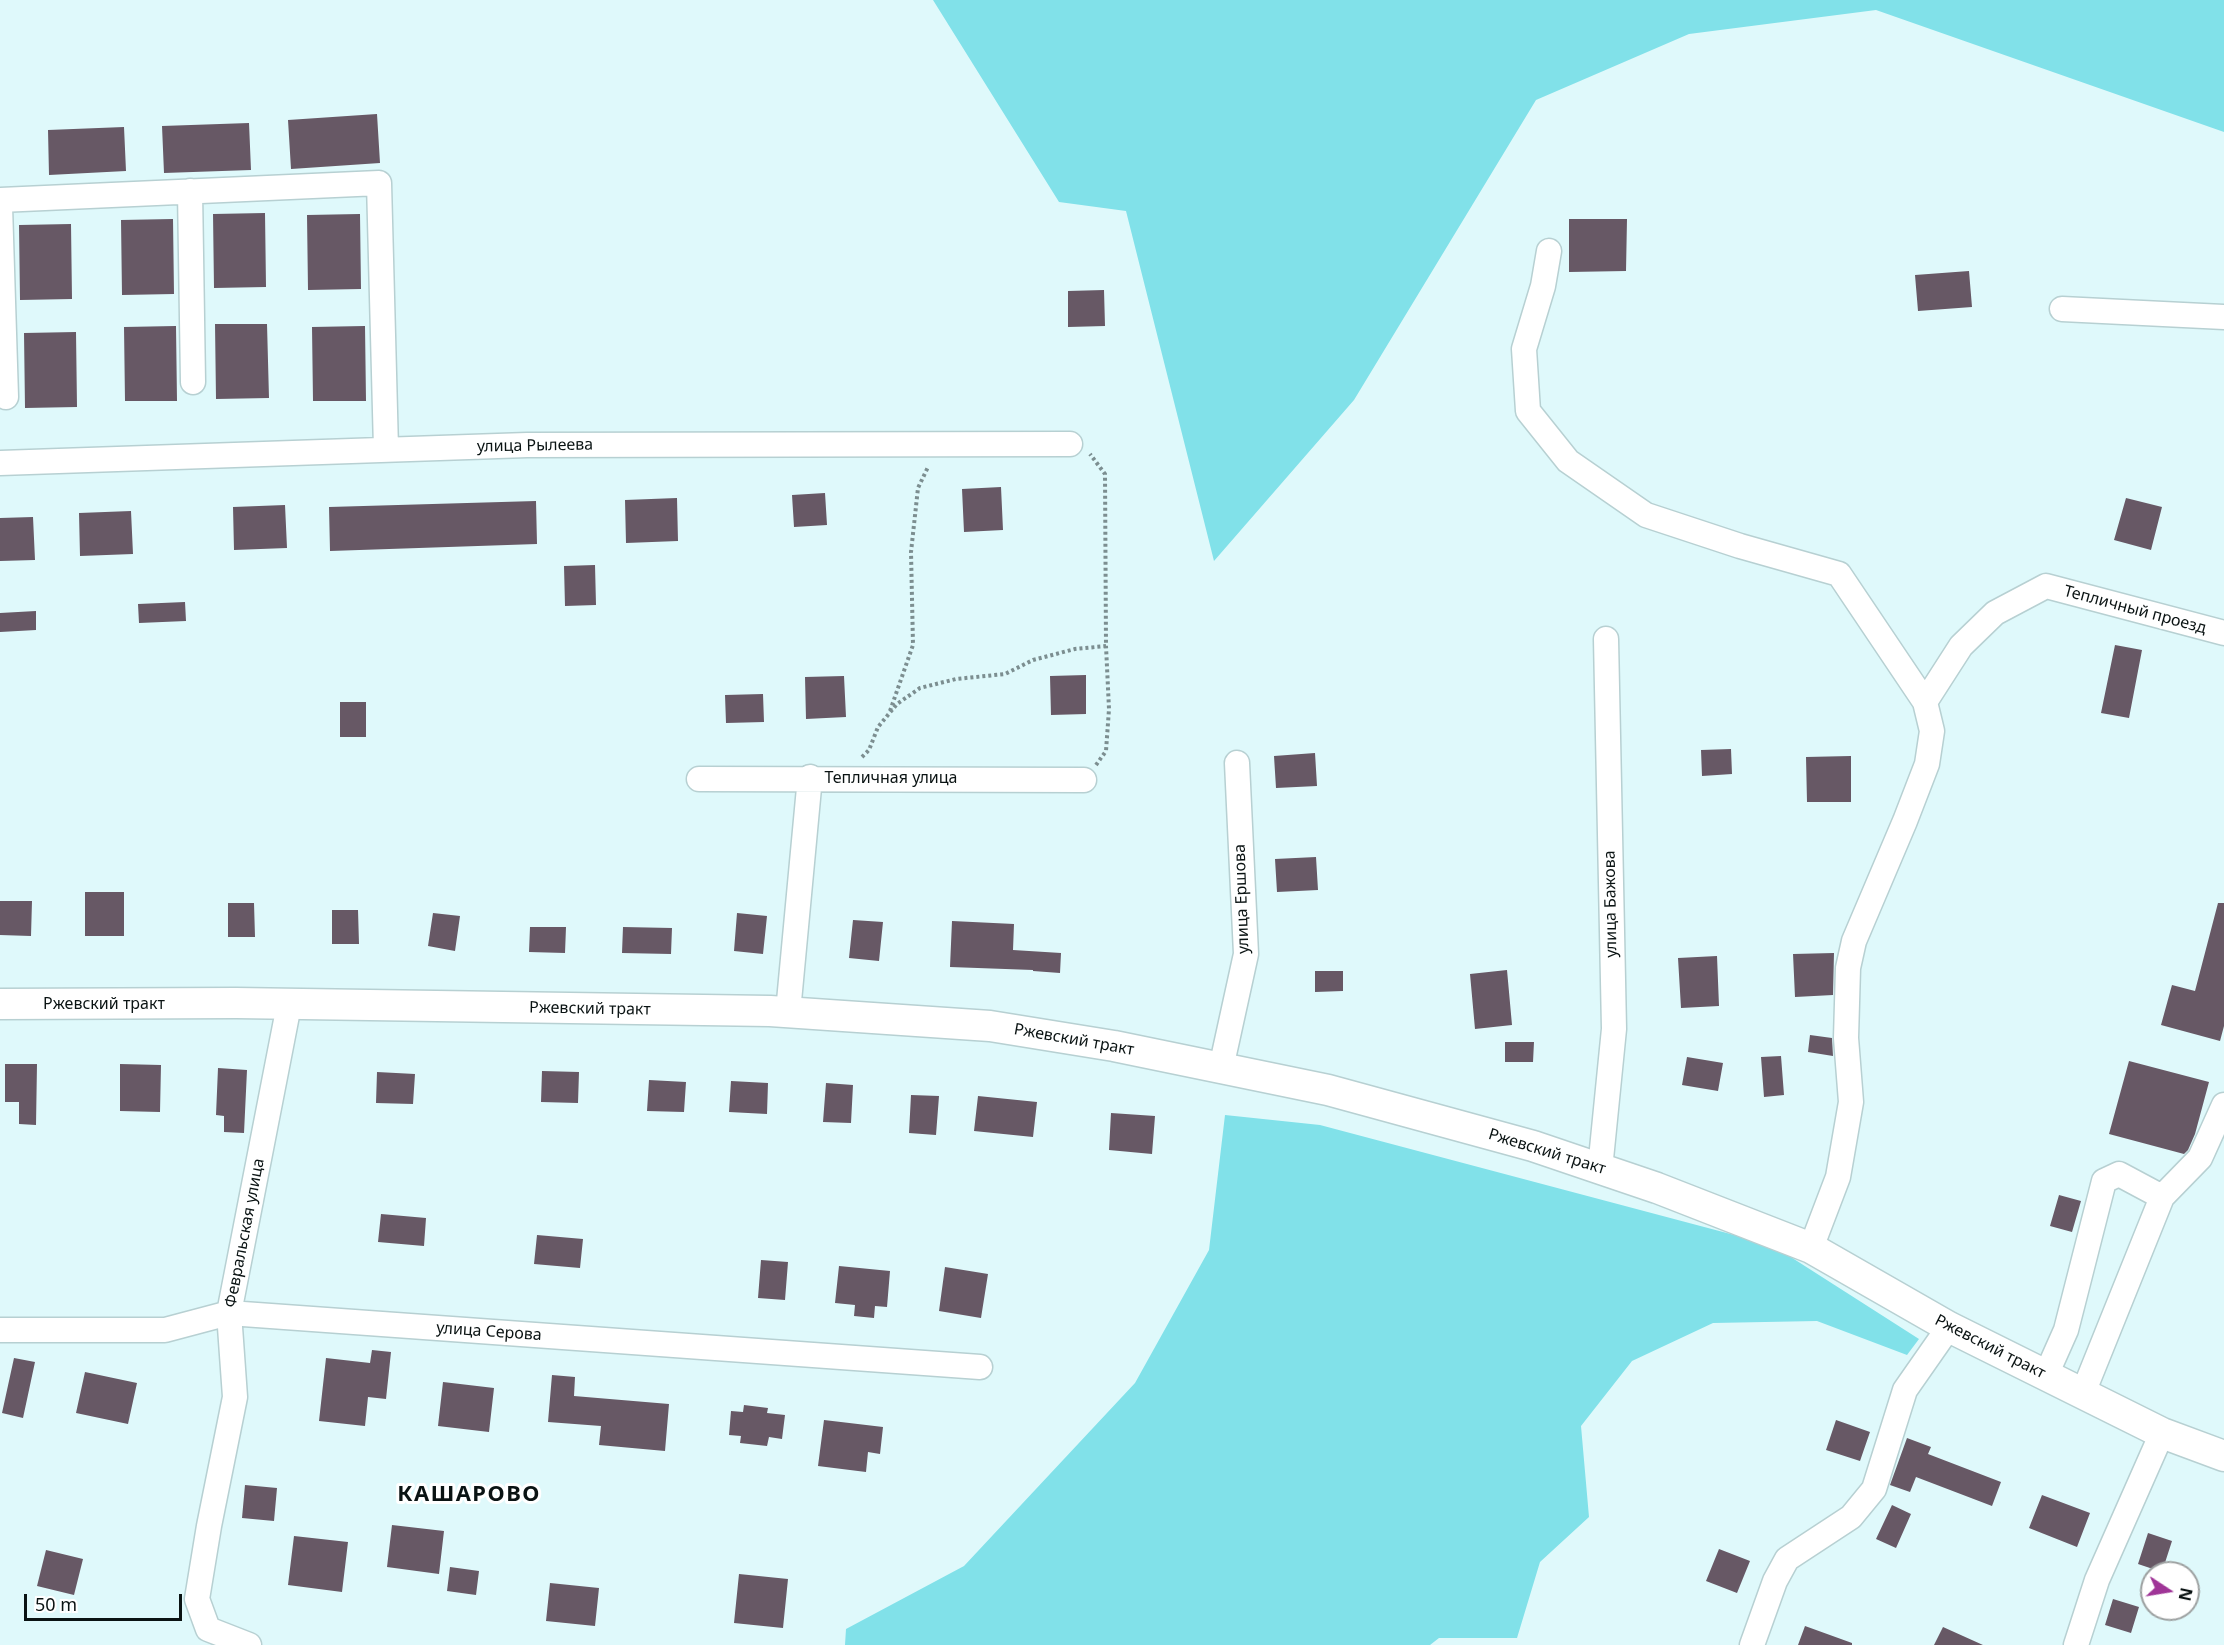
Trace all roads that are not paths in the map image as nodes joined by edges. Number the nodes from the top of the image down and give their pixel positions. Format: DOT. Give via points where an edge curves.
graph roads {
  1 [pos="190,191"];
  2 [pos="0,200"];
  3 [pos="0,206"];
  4 [pos="1549,251"];
  5 [pos="2062,309"];
  6 [pos="2224,317"];
  7 [pos="193,382"];
  8 [pos="6,397"];
  9 [pos="1070,444"];
  10 [pos="386,449"];
  11 [pos="0,463"];
  12 [pos="2224,633"];
  13 [pos="1606,639"];
  14 [pos="1925,702"];
  15 [pos="1237,763"];
  16 [pos="810,777"];
  17 [pos="699,779"];
  18 [pos="1084,780"];
  19 [pos="0,1004"];
  20 [pos="289,1005"];
  21 [pos="788,1012"];
  22 [pos="1221,1068"];
  23 [pos="2223,1109"];
  24 [pos="1600,1168"];
  25 [pos="2162,1197"];
  26 [pos="1811,1248"];
  27 [pos="229,1313"];
  28 [pos="1949,1327"];
  29 [pos="0,1330"];
  30 [pos="980,1367"];
  31 [pos="2046,1375"];
  32 [pos="2083,1394"];
  33 [pos="2162,1434"];
  34 [pos="2224,1456"];
  35 [pos="249,1645"];
  36 [pos="1752,1645"];
  37 [pos="2076,1645"];
  1 -- 2 [label="street"];
  1 -- 7 [label="street"];
  1 -- 10 [label="street" via="379,183"];
  3 -- 8 [label="street"];
  4 -- 14 [label="street" via="1524,349 1528,411 1568,461 1646,515 1839,574"];
  5 -- 6 [label="street"];
  9 -- 10 [label="street, улица Рылеева"];
  10 -- 11 [label="street, улица Рылеева"];
  12 -- 14 [label="street, Тепличный проезд" via="2046,586 1995,613 1961,646"];
  13 -- 24 [label="street, улица Бажова" via="1614,1029"];
  14 -- 26 [label="street" via="1932,731 1927,764 1854,941 1848,968 1846,1038 1851,1102 1838,1178"];
  15 -- 22 [label="street, улица Ершова" via="1246,954"];
  16 -- 17 [label="street, Тепличная улица"];
  16 -- 18 [label="street, Тепличная улица"];
  16 -- 21 [label="street"];
  19 -- 20 [label="main road, Ржевский тракт"];
  20 -- 21 [label="main road, Ржевский тракт"];
  20 -- 27 [label="street, Февральская улица"];
  21 -- 22 [label="main road, Ржевский тракт" via="990,1026"];
  22 -- 24 [label="main road, Ржевский тракт" via="1328,1090"];
  23 -- 25 [label="street" via="2200,1158"];
  24 -- 26 [label="main road, Ржевский тракт"];
  25 -- 31 [label="street" via="2119,1174 2104,1181 2066,1330"];
  25 -- 32 [label="street"];
  26 -- 28 [label="main road, Ржевский тракт"];
  27 -- 29 [label="street, улица Серова" via="165,1330"];
  27 -- 30 [label="street, улица Серова"];
  27 -- 35 [label="street, Февральская улица" via="235,1397 197,1599 208,1629"];
  28 -- 31 [label="main road, Ржевский тракт"];
  28 -- 36 [label="street" via="1905,1390 1874,1489 1851,1517 1787,1559 1774,1581"];
  31 -- 32 [label="main road, Ржевский тракт"];
  32 -- 33 [label="main road, Ржевский тракт"];
  33 -- 34 [label="main road, Ржевский тракт"];
  33 -- 37 [label="street" via="2097,1580"];
}
